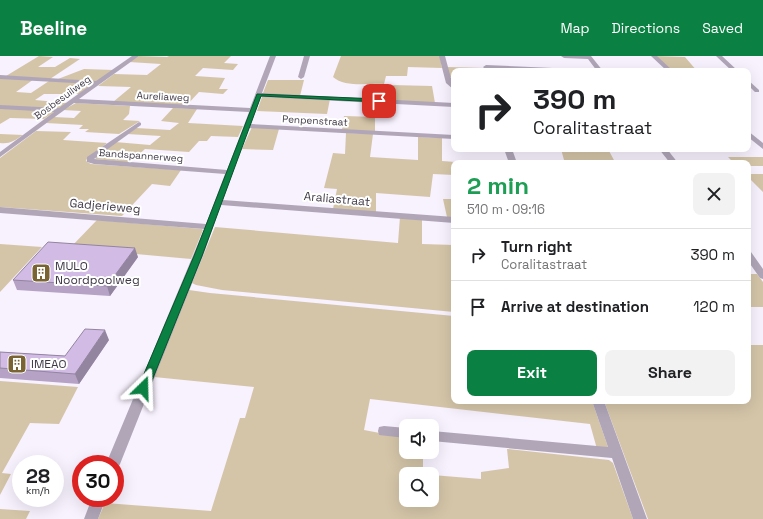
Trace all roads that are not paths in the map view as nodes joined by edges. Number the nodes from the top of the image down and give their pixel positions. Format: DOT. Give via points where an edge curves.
graph roads {
  1 [pos="136,56"];
  2 [pos="273,56"];
  3 [pos="307,56"];
  4 [pos="442,56"];
  5 [pos="564,56"];
  6 [pos="654,56"];
  7 [pos="719,56"];
  8 [pos="589,57"];
  9 [pos="486,67"];
  10 [pos="508,68"];
  11 [pos="598,68"];
  12 [pos="667,68"];
  13 [pos="732,68"];
  14 [pos="0,76"];
  15 [pos="301,77"];
  16 [pos="98,83"];
  17 [pos="451,85"];
  18 [pos="751,85"];
  19 [pos="757,90"];
  20 [pos="259,95"];
  21 [pos="72,102"];
  22 [pos="451,105"];
  23 [pos="0,107"];
  24 [pos="61,110"];
  25 [pos="253,110"];
  26 [pos="139,124"];
  27 [pos="247,126"];
  28 [pos="751,136"];
  29 [pos="451,137"];
  30 [pos="0,145"];
  31 [pos="12,146"];
  32 [pos="763,147"];
  33 [pos="665,152"];
  34 [pos="0,154"];
  35 [pos="672,160"];
  36 [pos="229,172"];
  37 [pos="218,202"];
  38 [pos="0,210"];
  39 [pos="451,220"];
  40 [pos="208,227"];
  41 [pos="751,258"];
  42 [pos="763,276"];
  43 [pos="599,404"];
  44 [pos="384,431"];
  45 [pos="399,432"];
  46 [pos="439,437"];
  47 [pos="616,453"];
  48 [pos="117,455"];
  49 [pos="96,507"];
  50 [pos="91,519"];
  51 [pos="640,519"];
  1 -- 16 [label="street, Bosbesuilweg"];
  2 -- 20 [label="street"];
  3 -- 15 [label="street"];
  4 -- 17 [label="street"];
  5 -- 8 [label="street"];
  6 -- 12 [label="street"];
  7 -- 13 [label="street"];
  8 -- 11 [label="street"];
  9 -- 10 [label="street"];
  14 -- 16 [label="street"];
  16 -- 21 [label="street, Bosbesuilweg"];
  18 -- 19 [label="street"];
  20 -- 22 [label="street"];
  20 -- 25 [label="street"];
  21 -- 24 [label="street, Bosbesuilweg"];
  21 -- 25 [label="street, Aureliaweg"];
  23 -- 24 [label="street"];
  24 -- 31 [label="street, Bosbesuilweg"];
  25 -- 27 [label="street"];
  26 -- 36 [label="street, Bandspannerweg" via="90,160"];
  27 -- 29 [label="street, Penpenstraat"];
  27 -- 36 [label="street"];
  28 -- 32 [label="street"];
  30 -- 31 [label="street"];
  31 -- 34 [label="street, Bosbesuilweg"];
  33 -- 35 [label="street"];
  36 -- 37 [label="street"];
  37 -- 39 [label="street, Araliastraat"];
  37 -- 40 [label="street"];
  38 -- 40 [label="street, Gadjerieweg"];
  40 -- 48 [label="street"];
  41 -- 42 [label="street"];
  43 -- 47 [label="street"];
  44 -- 45 [label="street"];
  46 -- 47 [label="street"];
  47 -- 51 [label="street"];
  49 -- 50 [label="street"];
}
